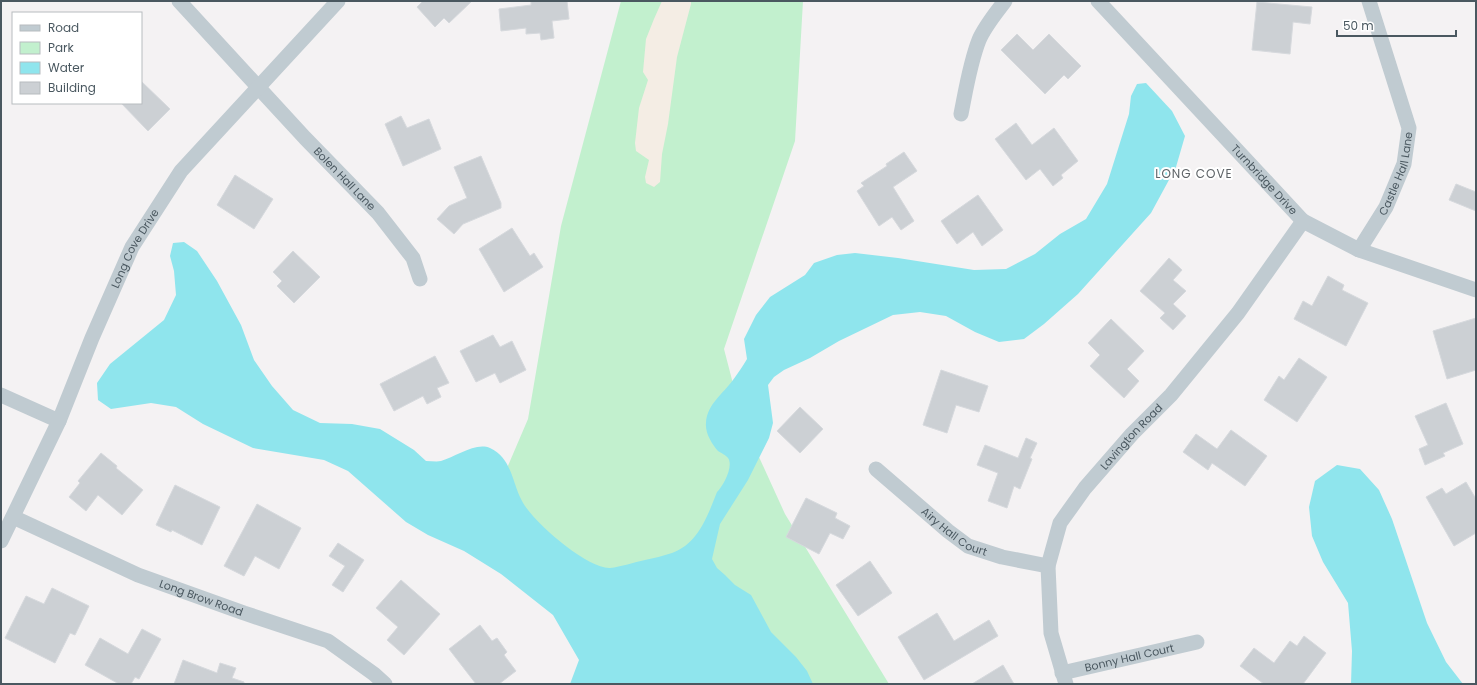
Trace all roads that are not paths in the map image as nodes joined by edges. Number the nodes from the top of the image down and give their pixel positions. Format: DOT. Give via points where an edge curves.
graph roads {
  1 [pos="179,1"];
  2 [pos="338,1"];
  3 [pos="1005,1"];
  4 [pos="1098,1"];
  5 [pos="1369,1"];
  6 [pos="257,87"];
  7 [pos="961,114"];
  8 [pos="1303,221"];
  9 [pos="1359,250"];
  10 [pos="420,279"];
  11 [pos="1476,290"];
  12 [pos="1,395"];
  13 [pos="59,421"];
  14 [pos="876,469"];
  15 [pos="13,517"];
  16 [pos="1,541"];
  17 [pos="1048,566"];
  18 [pos="1197,642"];
  19 [pos="1064,678"];
  20 [pos="385,684"];
  1 -- 6 [label="street, Bolen Hall Lane"];
  2 -- 6 [label="street, Long Cove Drive"];
  3 -- 7 [label="street" via="980,40 967,82"];
  4 -- 8 [label="street, Turnbridge Drive"];
  5 -- 9 [label="street, Castle Hall Lane" via="1409,128 1404,164 1386,207"];
  6 -- 10 [label="street, Bolen Hall Lane" via="378,214 413,258"];
  6 -- 13 [label="street, Long Cove Drive" via="181,171 132,247"];
  8 -- 9 [label="street, Turnbridge Drive"];
  8 -- 17 [label="street, Lavington Road" via="1233,319 1171,395 1132,434 1085,488 1060,523"];
  9 -- 11 [label="street, Turnbridge Drive"];
  12 -- 13 [label="street"];
  13 -- 15 [label="street, Long Cove Drive"];
  14 -- 17 [label="street, Airy Hall Court" via="968,546 1002,557"];
  15 -- 16 [label="street, Long Cove Drive"];
  15 -- 20 [label="street, Long Brow Road" via="138,574 328,641"];
  17 -- 19 [label="street, Lavington Road" via="1051,633"];
  18 -- 19 [label="street, Bonny Hall Court"];
}
